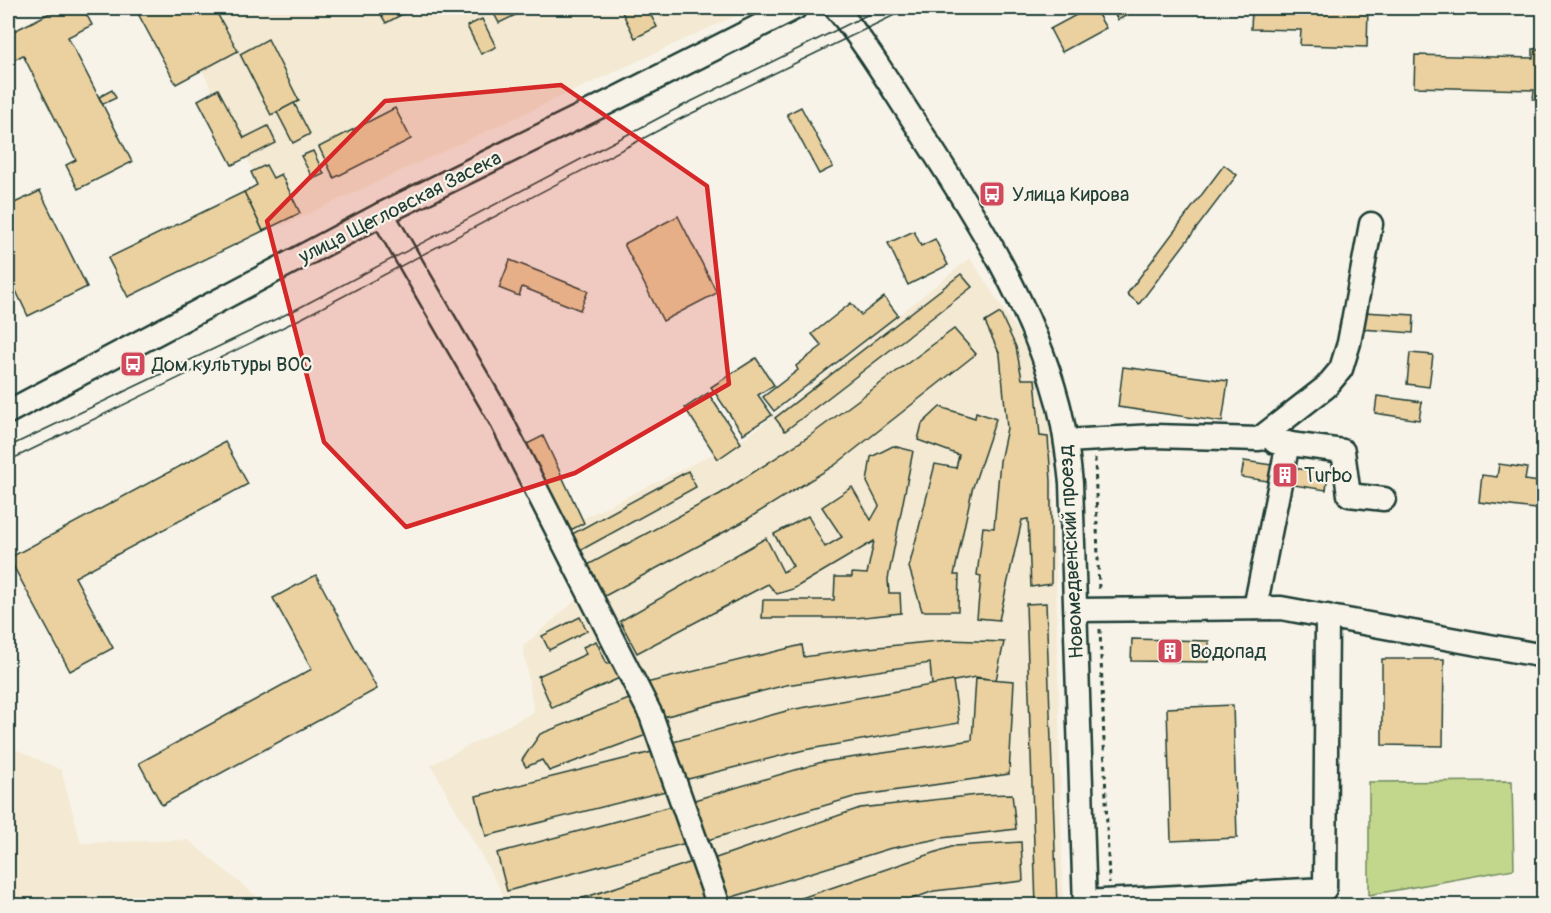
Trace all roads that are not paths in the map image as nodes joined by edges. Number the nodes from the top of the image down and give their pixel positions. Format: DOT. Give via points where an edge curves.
graph roads {
  1 [pos="795,8"];
  2 [pos="836,8"];
  3 [pos="382,214"];
  4 [pos="1371,224"];
  5 [pos="8,411"];
  6 [pos="1259,440"];
  7 [pos="1066,441"];
  8 [pos="1288,443"];
  9 [pos="1384,499"];
  10 [pos="1255,608"];
  11 [pos="1076,610"];
  12 [pos="1327,616"];
  13 [pos="1544,656"];
  14 [pos="1085,904"];
  15 [pos="719,906"];
  1 -- 3 [label="street, улица Щегловская Засека"];
  2 -- 7 [label="street, Новомедвенский проезд" via="947,173 1006,272 1044,359"];
  3 -- 5 [label="street, улица Щегловская Засека"];
  3 -- 15 [label="street" via="500,418 651,715"];
  4 -- 6 [label="street" via="1341,369 1326,387"];
  6 -- 7 [label="street" via="1154,436"];
  6 -- 8 [label="street"];
  7 -- 11 [label="street, Новомедвенский проезд"];
  8 -- 9 [label="street" via="1343,451 1349,495"];
  8 -- 10 [label="street"];
  10 -- 11 [label="street"];
  10 -- 12 [label="street"];
  11 -- 14 [label="street, Новомедвенский проезд"];
  12 -- 13 [label="street"];
  12 -- 14 [label="street" via="1325,889"];
}
